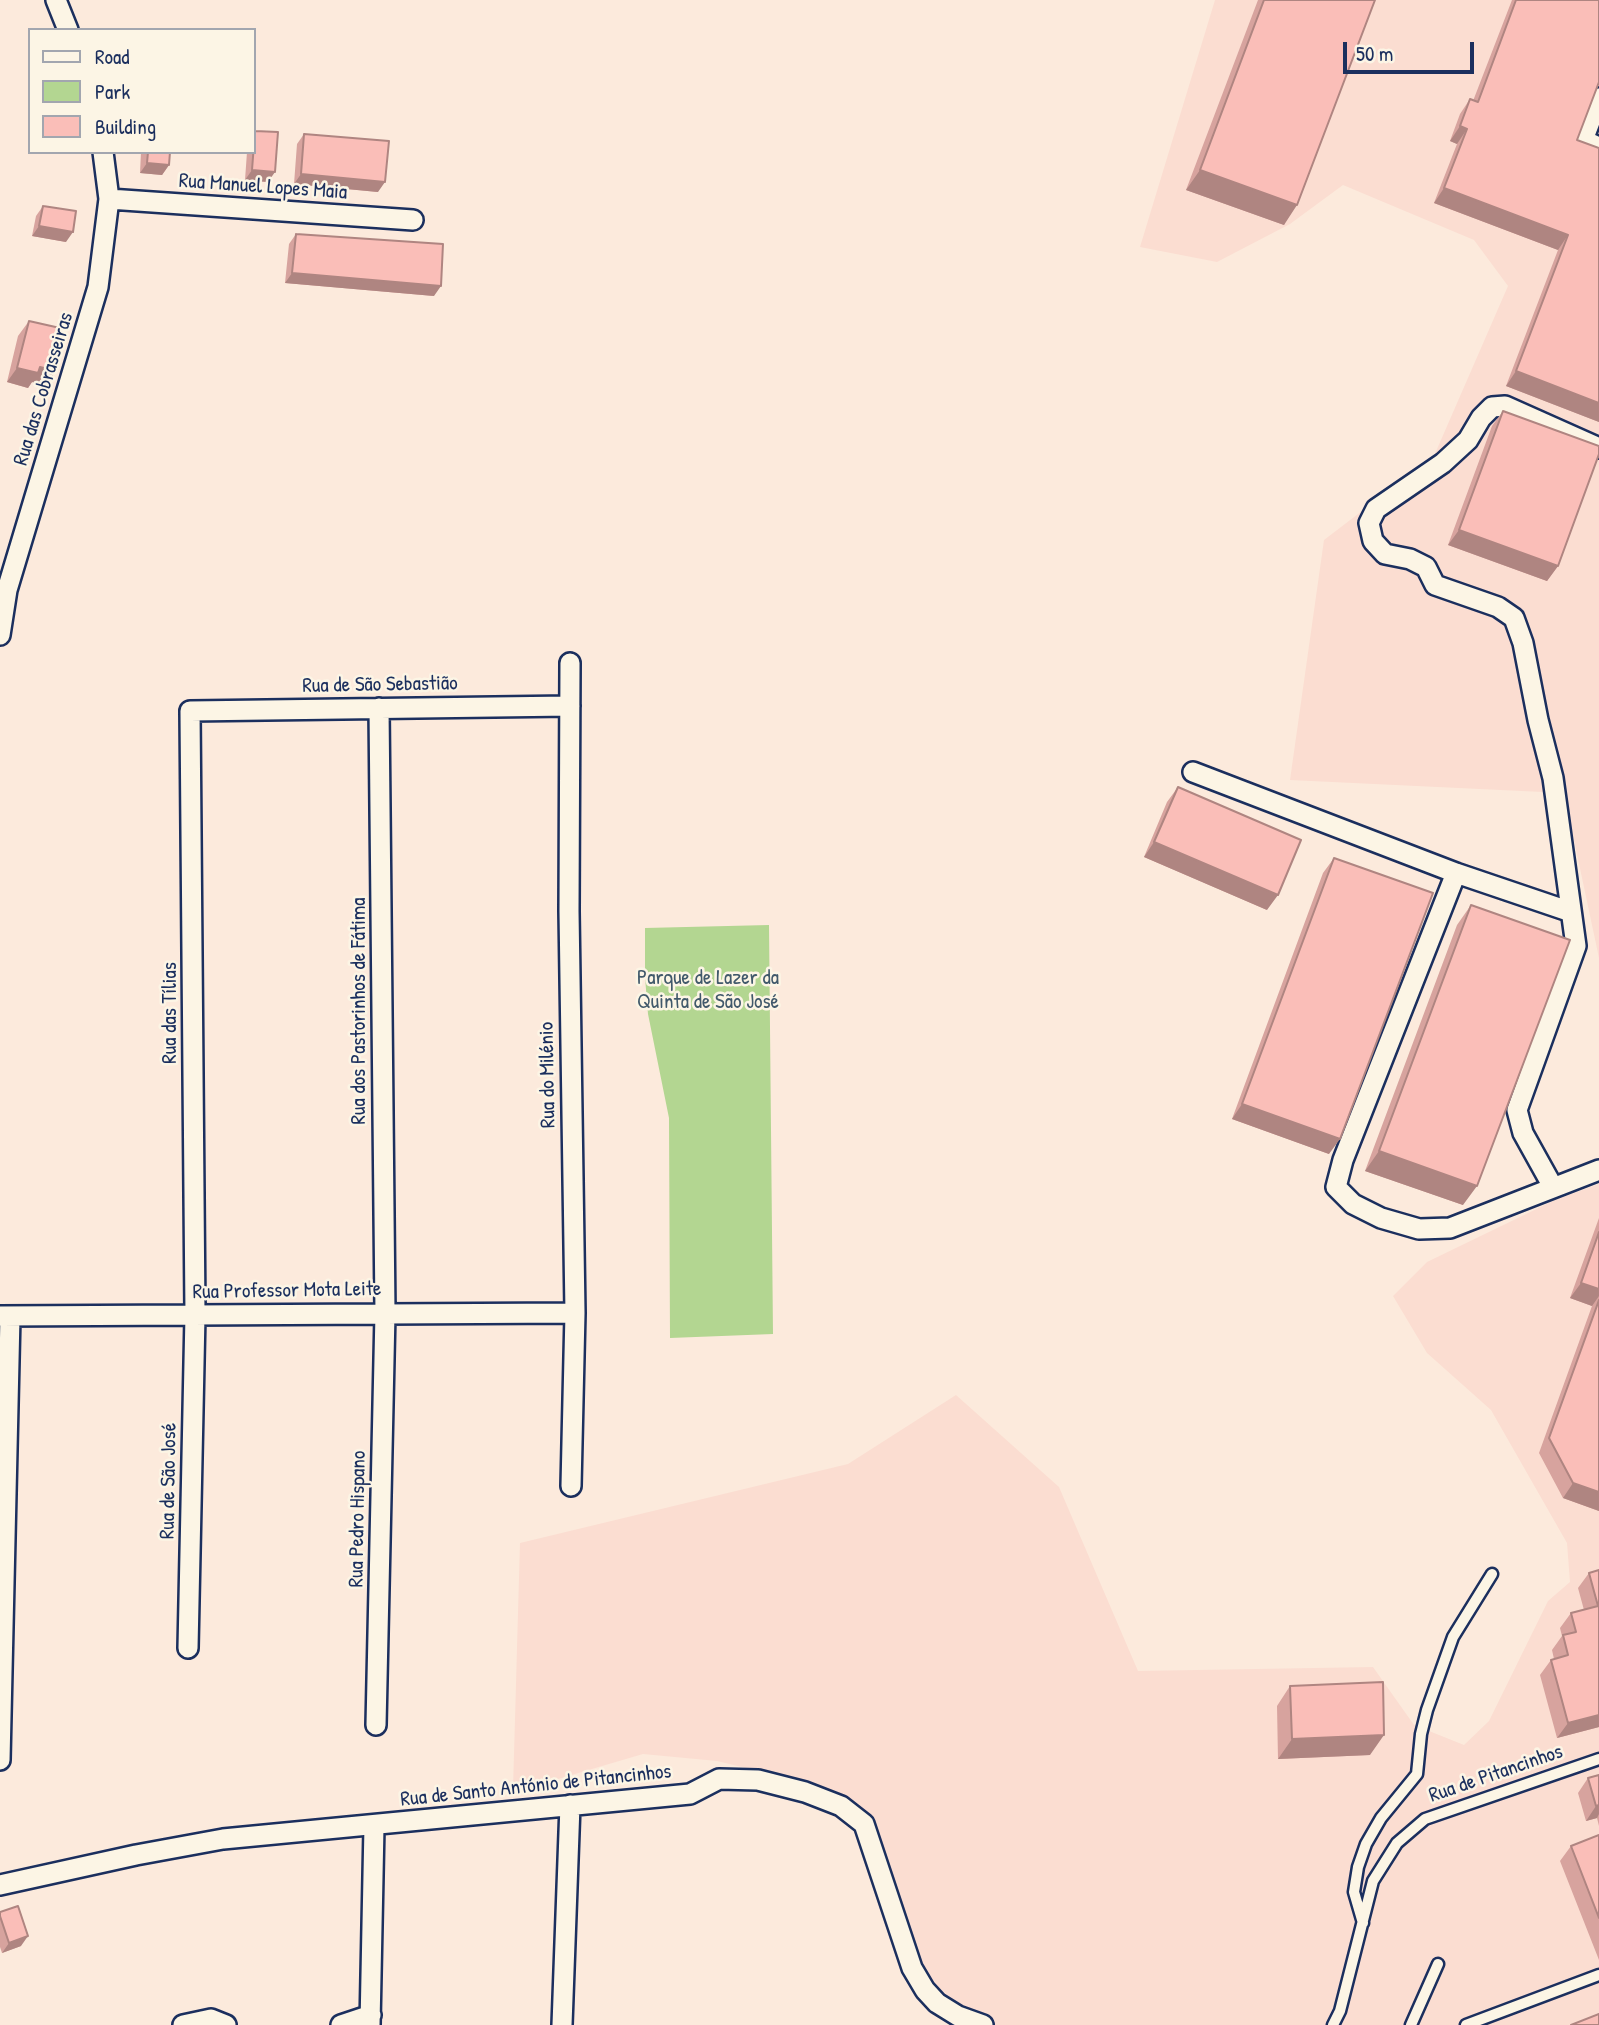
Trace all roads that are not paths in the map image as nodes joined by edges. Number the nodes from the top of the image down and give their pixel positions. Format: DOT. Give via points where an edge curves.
graph roads {
  1 [pos="56,0"];
  2 [pos="67,28"];
  3 [pos="1599,98"];
  4 [pos="1599,147"];
  5 [pos="103,154"];
  6 [pos="109,199"];
  7 [pos="413,220"];
  8 [pos="1599,448"];
  9 [pos="0,635"];
  10 [pos="570,663"];
  11 [pos="570,706"];
  12 [pos="379,708"];
  13 [pos="190,710"];
  14 [pos="1193,772"];
  15 [pos="1456,873"];
  16 [pos="1571,912"];
  17 [pos="1599,1170"];
  18 [pos="1553,1187"];
  19 [pos="384,1313"];
  20 [pos="575,1313"];
  21 [pos="195,1315"];
  22 [pos="5,1316"];
  23 [pos="571,1486"];
  24 [pos="1492,1574"];
  25 [pos="188,1648"];
  26 [pos="376,1725"];
  27 [pos="1599,1759"];
  28 [pos="0,1760"];
  29 [pos="570,1805"];
  30 [pos="374,1826"];
  31 [pos="0,1885"];
  32 [pos="1363,1923"];
  33 [pos="1438,1964"];
  34 [pos="1599,1975"];
  35 [pos="370,2020"];
  36 [pos="183,2025"];
  37 [pos="226,2025"];
  38 [pos="341,2025"];
  39 [pos="562,2025"];
  40 [pos="983,2025"];
  41 [pos="1333,2025"];
  42 [pos="1411,2025"];
  43 [pos="1466,2025"];
  1 -- 2 [label="street"];
  3 -- 4 [label="street" via="1583,140"];
  5 -- 6 [label="street, Rua das Cobrasseiras"];
  6 -- 7 [label="street, Rua Manuel Lopes Maia"];
  6 -- 9 [label="street, Rua das Cobrasseiras" via="98,287 7,590"];
  8 -- 16 [label="street" via="1506,406 1492,407 1468,440 1376,509 1369,523 1373,541 1385,554 1426,566 1435,584 1498,607 1514,618 1553,778"];
  10 -- 11 [label="street, Rua do Milénio"];
  11 -- 12 [label="street, Rua de São Sebastião"];
  11 -- 20 [label="street, Rua do Milénio"];
  12 -- 13 [label="street, Rua de São Sebastião"];
  12 -- 19 [label="street, Rua dos Pastorinhos de Fátima"];
  13 -- 21 [label="street, Rua das Tílias"];
  14 -- 15 [label="street"];
  15 -- 16 [label="street"];
  15 -- 18 [label="street" via="1336,1187 1353,1204 1419,1229 1450,1228"];
  16 -- 18 [label="street" via="1576,946 1572,962 1517,1110 1523,1133"];
  17 -- 18 [label="street"];
  19 -- 20 [label="street, Rua Professor Mota Leite"];
  19 -- 21 [label="street, Rua Professor Mota Leite"];
  19 -- 26 [label="street, Rua Pedro Hispano"];
  20 -- 23 [label="street, Rua do Milénio"];
  21 -- 22 [label="street, Rua Professor Mota Leite"];
  21 -- 25 [label="street, Rua de São José"];
  22 -- 28 [label="street"];
  24 -- 32 [label="lane" via="1453,1637 1427,1710 1417,1774 1381,1818 1357,1867 1354,1892"];
  27 -- 32 [label="lane, Rua de Pitancinhos" via="1425,1819 1397,1843 1374,1881"];
  29 -- 30 [label="street, Rua de Santo António de Pitancinhos"];
  29 -- 39 [label="street"];
  29 -- 40 [label="street, Rua de Santo António de Pitancinhos" via="690,1794 719,1779 758,1780 841,1806 869,1832 912,1968 925,1990 958,2016"];
  30 -- 31 [label="street, Rua de Santo António de Pitancinhos" via="223,1839"];
  30 -- 35 [label="street"];
  32 -- 41 [label="lane, Rua de Pitancinhos"];
  33 -- 42 [label="lane"];
  34 -- 43 [label="lane"];
  35 -- 38 [label="street"];
  36 -- 37 [label="street" via="211,2019"];
}
